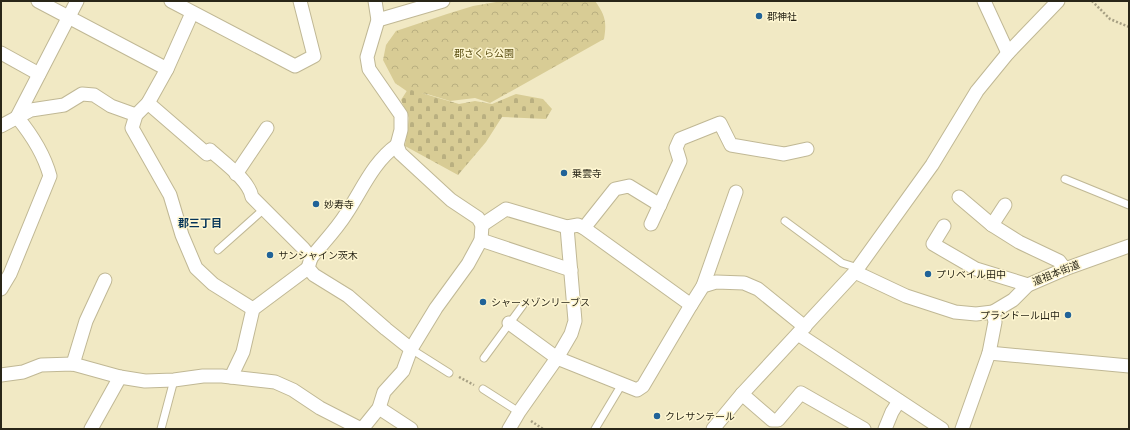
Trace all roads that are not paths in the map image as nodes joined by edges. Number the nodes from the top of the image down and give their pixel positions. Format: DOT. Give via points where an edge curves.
graph roads {
  1 [pos="38,1"];
  2 [pos="77,1"];
  3 [pos="171,1"];
  4 [pos="300,1"];
  5 [pos="375,1"];
  6 [pos="443,1"];
  7 [pos="984,1"];
  8 [pos="1058,1"];
  9 [pos="192,13"];
  10 [pos="68,18"];
  11 [pos="378,20"];
  12 [pos="1,53"];
  13 [pos="1008,53"];
  14 [pos="167,69"];
  15 [pos="39,74"];
  16 [pos="148,103"];
  17 [pos="136,115"];
  18 [pos="18,117"];
  19 [pos="1,126"];
  20 [pos="267,128"];
  21 [pos="397,145"];
  22 [pos="807,149"];
  23 [pos="236,174"];
  24 [pos="1065,179"];
  25 [pos="736,192"];
  26 [pos="959,197"];
  27 [pos="660,205"];
  28 [pos="1006,205"];
  29 [pos="1129,205"];
  30 [pos="264,209"];
  31 [pos="785,221"];
  32 [pos="652,224"];
  33 [pos="992,224"];
  34 [pos="482,225"];
  35 [pos="944,226"];
  36 [pos="567,227"];
  37 [pos="584,228"];
  38 [pos="481,240"];
  39 [pos="1129,246"];
  40 [pos="218,250"];
  41 [pos="310,263"];
  42 [pos="1065,269"];
  43 [pos="571,270"];
  44 [pos="856,270"];
  45 [pos="105,280"];
  46 [pos="1028,284"];
  47 [pos="703,286"];
  48 [pos="1,289"];
  49 [pos="691,305"];
  50 [pos="523,306"];
  51 [pos="253,309"];
  52 [pos="993,312"];
  53 [pos="509,323"];
  54 [pos="802,330"];
  55 [pos="411,349"];
  56 [pos="989,353"];
  57 [pos="484,358"];
  58 [pos="557,358"];
  59 [pos="73,364"];
  60 [pos="1129,366"];
  61 [pos="449,372"];
  62 [pos="1,375"];
  63 [pos="120,377"];
  64 [pos="231,377"];
  65 [pos="174,380"];
  66 [pos="622,384"];
  67 [pos="483,389"];
  68 [pos="742,394"];
  69 [pos="899,401"];
  70 [pos="379,408"];
  71 [pos="519,412"];
  72 [pos="715,428"];
  73 [pos="91,429"];
  74 [pos="161,429"];
  75 [pos="362,429"];
  76 [pos="411,429"];
  77 [pos="509,429"];
  78 [pos="595,429"];
  79 [pos="864,429"];
  80 [pos="885,429"];
  81 [pos="942,429"];
  82 [pos="962,429"];
  1 -- 10 [label="street"];
  2 -- 10 [label="street"];
  3 -- 9 [label="street"];
  4 -- 9 [label="street" via="314,56 295,66"];
  5 -- 11 [label="street"];
  6 -- 11 [label="street"];
  7 -- 13 [label="street"];
  8 -- 13 [label="street"];
  9 -- 14 [label="street"];
  10 -- 14 [label="street"];
  10 -- 15 [label="street"];
  11 -- 21 [label="street" via="367,57 369,69 401,114 401,130"];
  12 -- 15 [label="street"];
  13 -- 44 [label="street" via="977,91 932,165"];
  14 -- 16 [label="street"];
  15 -- 18 [label="street"];
  16 -- 17 [label="street"];
  16 -- 23 [label="street" via="207,154 210,150"];
  17 -- 18 [label="street" via="112,106 94,95 82,94 64,105 31,110"];
  17 -- 51 [label="street" via="132,128 170,195 182,235 196,268 213,284"];
  18 -- 19 [label="street"];
  18 -- 48 [label="street" via="28,130 50,176 10,274"];
  20 -- 23 [label="street"];
  21 -- 34 [label="street" via="400,153 451,200 478,218"];
  21 -- 41 [label="street" via="387,152"];
  22 -- 27 [label="street" via="784,154 731,145 720,123 680,139 676,148 680,161"];
  23 -- 30 [label="street"];
  24 -- 29 [label="lane"];
  25 -- 47 [label="street"];
  26 -- 33 [label="street"];
  27 -- 32 [label="street"];
  27 -- 37 [label="street" via="629,186 615,189"];
  28 -- 33 [label="street"];
  30 -- 40 [label="lane"];
  30 -- 41 [label="street" via="303,248"];
  31 -- 44 [label="lane" via="842,263"];
  33 -- 42 [label="street" via="1019,242 1059,261"];
  34 -- 36 [label="street" via="506,209"];
  34 -- 38 [label="street"];
  35 -- 46 [label="street" via="933,244 976,269"];
  36 -- 37 [label="street" via="578,225"];
  36 -- 43 [label="street"];
  37 -- 49 [label="street"];
  38 -- 43 [label="street"];
  38 -- 55 [label="street" via="468,264 436,308"];
  39 -- 42 [label="street, 道祖本街道"];
  41 -- 51 [label="street"];
  41 -- 55 [label="street" via="314,275 348,296"];
  42 -- 46 [label="street, 道祖本街道"];
  43 -- 58 [label="street" via="575,321 571,334"];
  44 -- 52 [label="street" via="906,296 955,312"];
  44 -- 54 [label="street"];
  45 -- 59 [label="street" via="86,321"];
  46 -- 52 [label="street, 道祖本街道" via="1013,300"];
  47 -- 49 [label="street"];
  47 -- 54 [label="street" via="716,282 744,283 758,289"];
  49 -- 66 [label="street" via="643,386 637,390"];
  50 -- 53 [label="lane"];
  51 -- 64 [label="street" via="243,352"];
  52 -- 56 [label="street" via="995,322"];
  53 -- 57 [label="lane"];
  53 -- 58 [label="street"];
  54 -- 68 [label="street"];
  54 -- 69 [label="street"];
  55 -- 61 [label="lane"];
  55 -- 70 [label="street" via="403,371 384,392"];
  56 -- 60 [label="street"];
  56 -- 82 [label="street"];
  58 -- 66 [label="street"];
  58 -- 71 [label="street"];
  59 -- 62 [label="street" via="41,365 23,372"];
  59 -- 63 [label="street"];
  63 -- 65 [label="street" via="145,381"];
  63 -- 73 [label="street"];
  64 -- 65 [label="street" via="203,376"];
  64 -- 75 [label="street" via="275,382"];
  65 -- 74 [label="lane"];
  66 -- 78 [label="lane"];
  67 -- 71 [label="lane"];
  68 -- 72 [label="street"];
  68 -- 79 [label="street" via="772,420 778,420 800,393"];
  69 -- 80 [label="street"];
  69 -- 81 [label="street"];
  70 -- 75 [label="street"];
  70 -- 76 [label="street"];
  71 -- 77 [label="street"];
}
